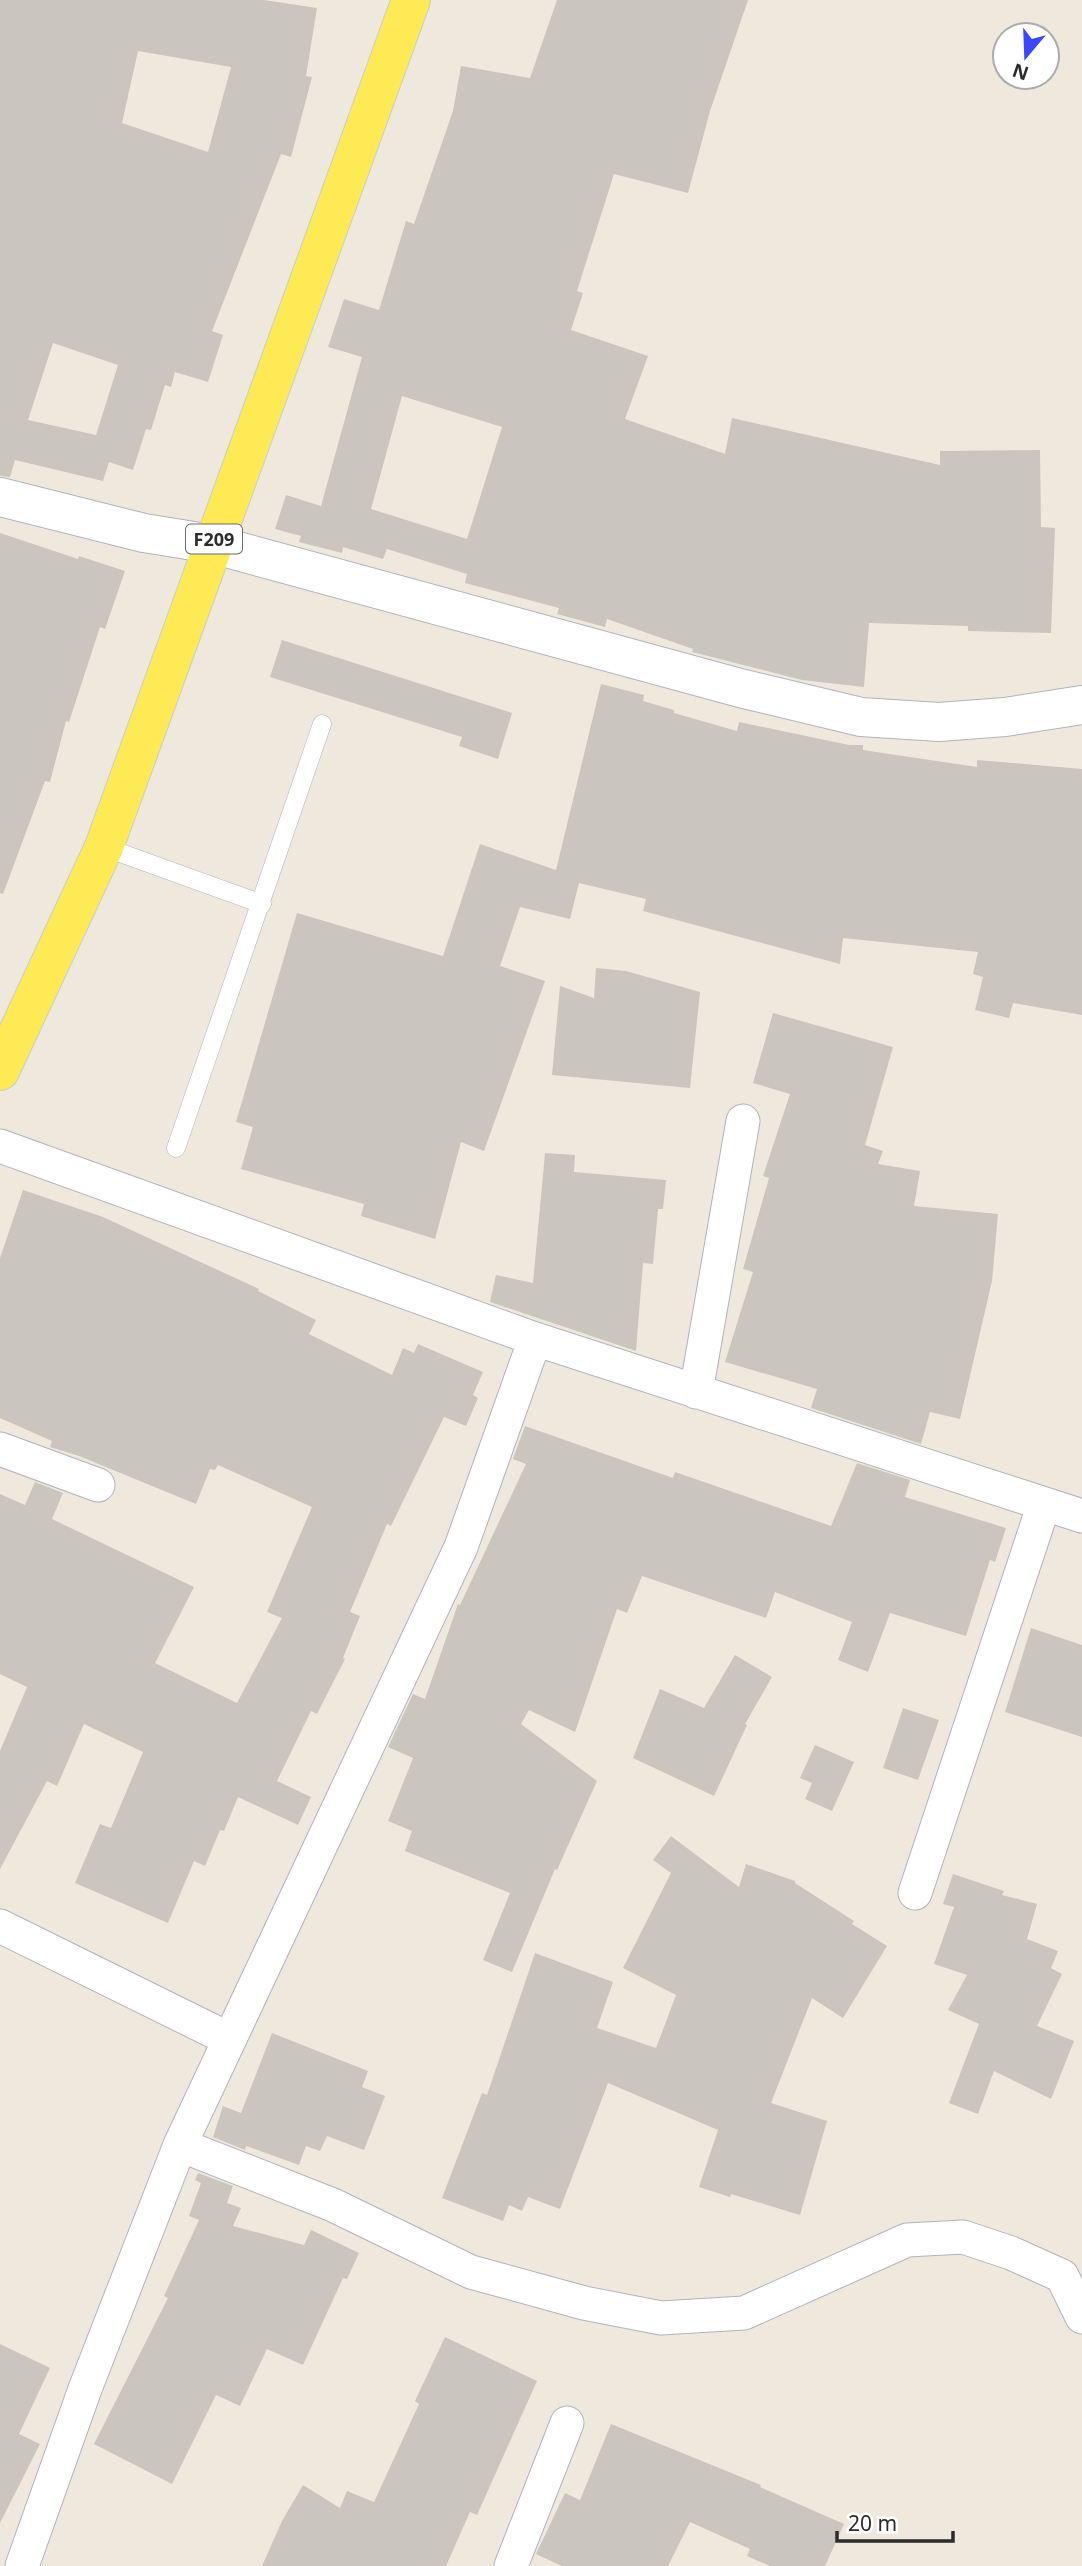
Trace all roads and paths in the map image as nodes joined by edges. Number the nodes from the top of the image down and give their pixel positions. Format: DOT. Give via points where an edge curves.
graph roads {
  1 [pos="411,0"];
  2 [pos="0,497"];
  3 [pos="212,544"];
  4 [pos="1082,705"];
  5 [pos="322,724"];
  6 [pos="104,847"];
  7 [pos="262,904"];
  8 [pos="0,1071"];
  9 [pos="743,1121"];
  10 [pos="0,1146"];
  11 [pos="176,1148"];
  12 [pos="535,1339"];
  13 [pos="696,1392"];
  14 [pos="0,1448"];
  15 [pos="99,1485"];
  16 [pos="1044,1504"];
  17 [pos="1082,1516"];
  18 [pos="915,1893"];
  19 [pos="0,1926"];
  20 [pos="229,2039"];
  21 [pos="180,2145"];
  22 [pos="1082,2317"];
  23 [pos="567,2423"];
  24 [pos="22,2566"];
  25 [pos="511,2566"];
  1 -- 3 [label="main road, F209"];
  2 -- 3 [label="street" via="144,533"];
  3 -- 4 [label="street" via="861,717 939,722 1005,718"];
  3 -- 6 [label="main road, F209"];
  5 -- 7 [label="lane"];
  6 -- 7 [label="lane"];
  6 -- 8 [label="main road, F209"];
  7 -- 11 [label="lane"];
  9 -- 13 [label="street"];
  10 -- 12 [label="street"];
  12 -- 13 [label="street"];
  12 -- 20 [label="street" via="461,1548"];
  13 -- 16 [label="street"];
  14 -- 15 [label="street"];
  16 -- 17 [label="street"];
  16 -- 18 [label="street"];
  19 -- 20 [label="street"];
  20 -- 21 [label="street"];
  21 -- 22 [label="street" via="333,2205 471,2272 636,2314 661,2318 744,2313 906,2240 963,2236 1062,2276"];
  21 -- 24 [label="street"];
  23 -- 25 [label="street"];
}
